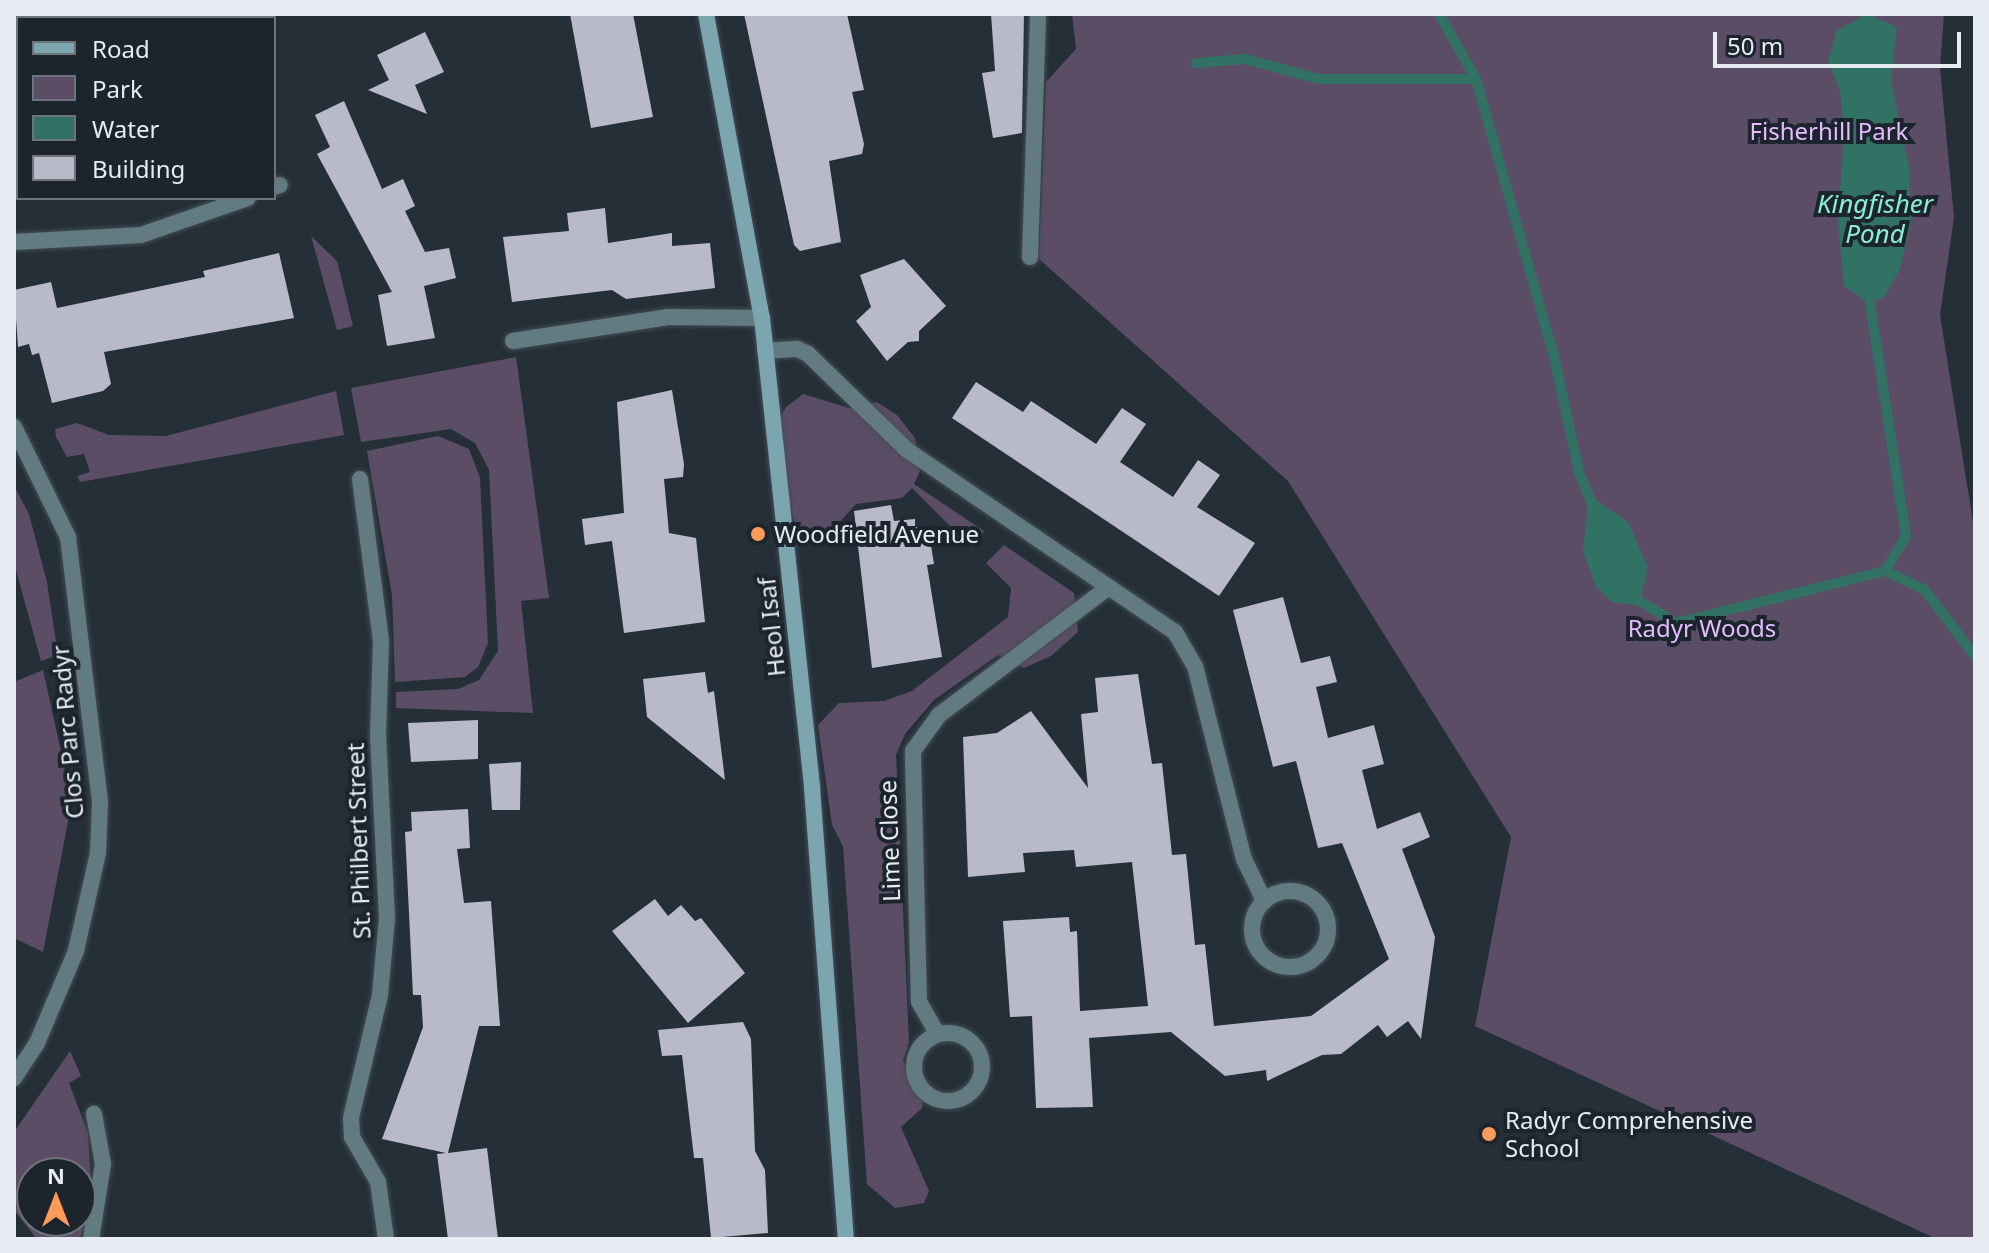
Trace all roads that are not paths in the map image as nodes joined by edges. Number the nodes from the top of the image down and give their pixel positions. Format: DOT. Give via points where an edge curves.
graph roads {
  1 [pos="706,14"];
  2 [pos="1038,14"];
  3 [pos="242,200"];
  4 [pos="14,242"];
  5 [pos="1030,257"];
  6 [pos="762,318"];
  7 [pos="513,341"];
  8 [pos="765,351"];
  9 [pos="14,427"];
  10 [pos="360,479"];
  11 [pos="1106,589"];
  12 [pos="1264,901"];
  13 [pos="937,1033"];
  14 [pos="14,1078"];
  15 [pos="94,1114"];
  16 [pos="91,1239"];
  17 [pos="386,1239"];
  18 [pos="846,1239"];
  1 -- 6 [label="main road, Heol Isaf"];
  2 -- 5 [label="street"];
  3 -- 4 [label="street" via="141,235"];
  6 -- 7 [label="street" via="668,317"];
  6 -- 8 [label="main road, Heol Isaf"];
  8 -- 11 [label="street" via="808,354 907,450"];
  8 -- 18 [label="main road, Heol Isaf" via="812,788"];
  9 -- 14 [label="street, Clos Parc Radyr" via="68,537 100,802 98,853 76,951 37,1043"];
  10 -- 17 [label="street, St. Philbert Street" via="380,628 387,918 380,995 351,1118 352,1137 378,1182"];
  11 -- 12 [label="street" via="1175,632 1189,649 1244,859"];
  11 -- 13 [label="street, Lime Close" via="939,715 913,751 919,1002"];
  12 -- 12 [label="street" via="1288,891 1313,898 1328,922 1315,958 1290,966 1266,958 1253,935"];
  13 -- 13 [label="street" via="961,1036 981,1058 979,1081 957,1100 934,1098 917,1082 915,1059"];
  15 -- 16 [label="street" via="103,1178"];
}
